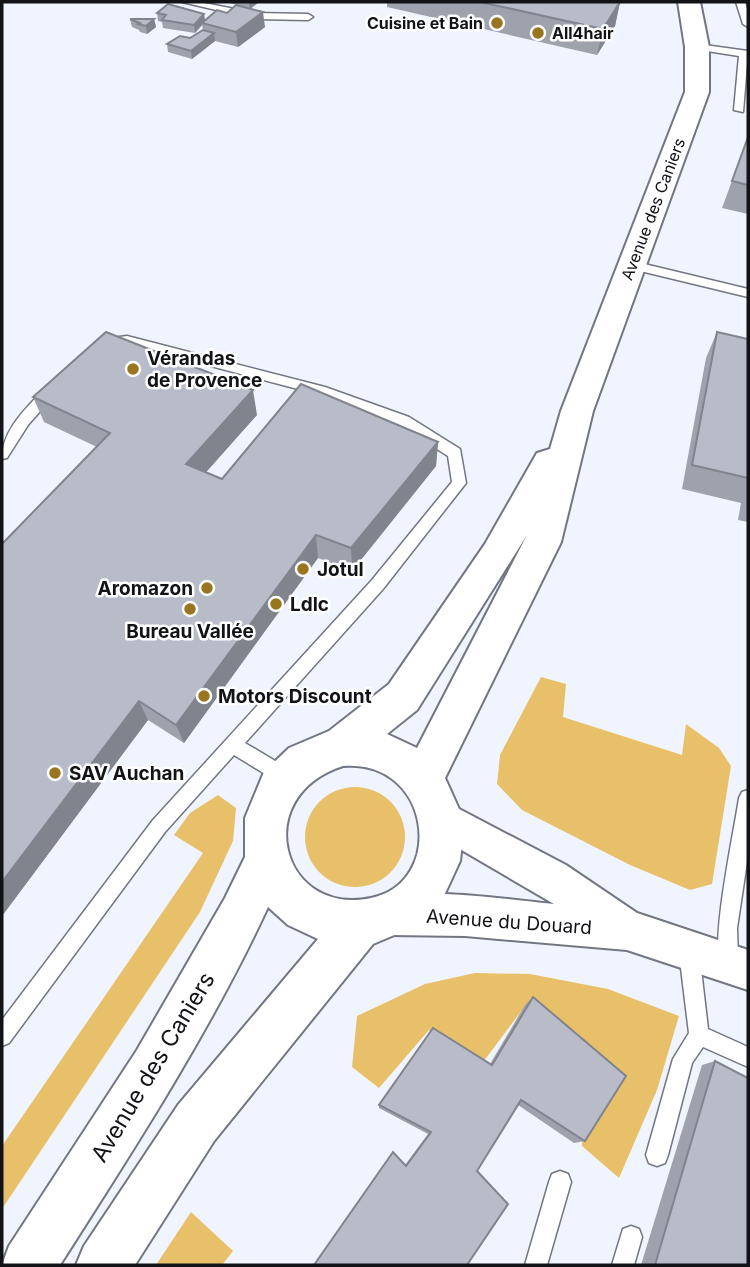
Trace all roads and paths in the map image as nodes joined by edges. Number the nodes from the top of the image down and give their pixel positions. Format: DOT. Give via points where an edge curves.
graph roads {
  1 [pos="187,2"];
  2 [pos="688,2"];
  3 [pos="740,2"];
  4 [pos="308,17"];
  5 [pos="748,24"];
  6 [pos="696,47"];
  7 [pos="746,54"];
  8 [pos="739,110"];
  9 [pos="632,265"];
  10 [pos="748,293"];
  11 [pos="86,353"];
  12 [pos="59,382"];
  13 [pos="577,411"];
  14 [pos="2,454"];
  15 [pos="232,745"];
  16 [pos="338,749"];
  17 [pos="286,777"];
  18 [pos="424,779"];
  19 [pos="748,799"];
  20 [pos="442,818"];
  21 [pos="267,861"];
  22 [pos="375,919"];
  23 [pos="627,930"];
  24 [pos="689,950"];
  25 [pos="738,966"];
  26 [pos="699,1035"];
  27 [pos="2,1036"];
  28 [pos="748,1057"];
  29 [pos="657,1155"];
  30 [pos="560,1182"];
  31 [pos="631,1237"];
  32 [pos="27,1265"];
  33 [pos="103,1265"];
  34 [pos="536,1265"];
  35 [pos="623,1265"];
  1 -- 4 [label="lane" via="255,16"];
  2 -- 6 [label="street, Avenue des Caniers"];
  3 -- 5 [label="lane"];
  6 -- 7 [label="lane"];
  6 -- 9 [label="street, Avenue des Caniers" via="697,92"];
  7 -- 8 [label="lane"];
  9 -- 10 [label="lane"];
  9 -- 13 [label="street, Avenue des Caniers"];
  11 -- 15 [label="lane" via="106,341 127,340 307,387 404,421 455,453 459,483 442,506"];
  12 -- 14 [label="lane" via="23,421"];
  13 -- 16 [label="street, Avenue des Caniers" via="498,554 403,697"];
  13 -- 18 [label="street, Avenue des Caniers" via="543,542"];
  15 -- 17 [label="lane"];
  15 -- 27 [label="lane" via="159,826"];
  16 -- 17 [label="street" via="310,759"];
  16 -- 18 [label="street" via="385,753"];
  17 -- 21 [label="street" via="270,802 263,831"];
  18 -- 20 [label="street"];
  19 -- 25 [label="lane" via="728,928"];
  20 -- 22 [label="street" via="443,847 434,875 410,903"];
  20 -- 23 [label="street, Avenue du Douard" via="552,879"];
  21 -- 22 [label="street" via="280,887 302,908 329,921"];
  21 -- 32 [label="street, Avenue des Caniers" via="231,938 152,1076"];
  22 -- 23 [label="street, Avenue du Douard" via="465,916"];
  22 -- 33 [label="street" via="196,1123"];
  23 -- 24 [label="street, Avenue du Douard"];
  24 -- 25 [label="street, Avenue du Douard"];
  24 -- 26 [label="lane"];
  26 -- 28 [label="lane"];
  26 -- 29 [label="lane" via="682,1059"];
  30 -- 34 [label="lane"];
  31 -- 35 [label="lane"];
}
